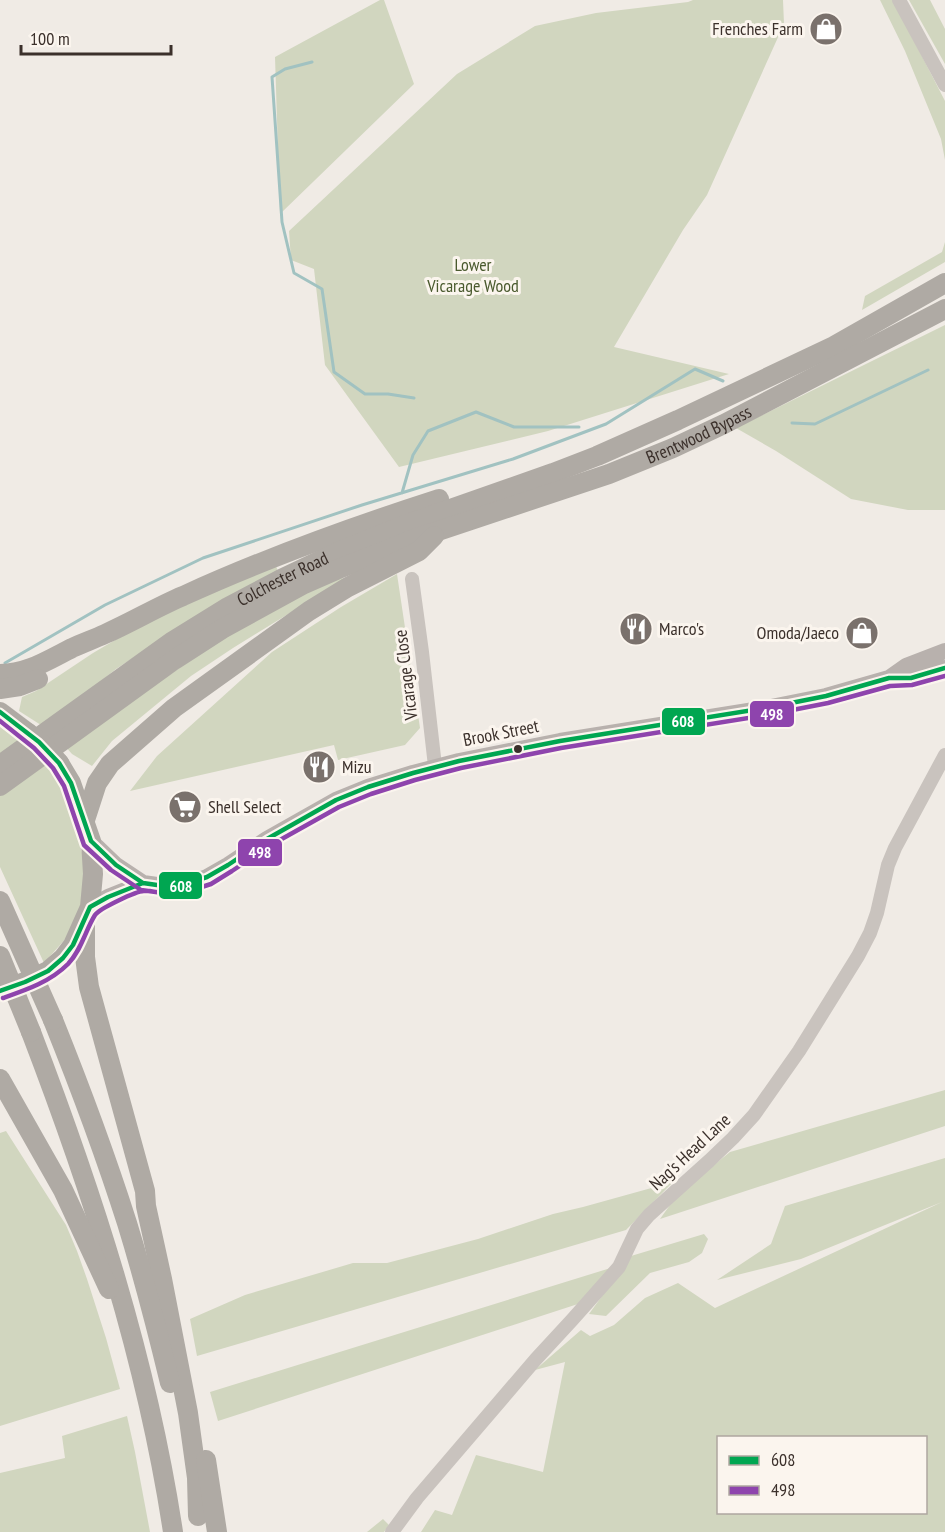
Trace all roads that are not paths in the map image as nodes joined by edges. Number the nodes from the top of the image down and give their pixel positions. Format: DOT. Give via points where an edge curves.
graph roads {
  1 [pos="899,0"];
  2 [pos="945,84"];
  3 [pos="945,283"];
  4 [pos="945,309"];
  5 [pos="597,456"];
  6 [pos="440,530"];
  7 [pos="412,579"];
  8 [pos="105,634"];
  9 [pos="945,651"];
  10 [pos="945,668"];
  11 [pos="0,674"];
  12 [pos="889,678"];
  13 [pos="0,689"];
  14 [pos="0,712"];
  15 [pos="945,754"];
  16 [pos="0,765"];
  17 [pos="435,766"];
  18 [pos="0,786"];
  19 [pos="85,820"];
  20 [pos="91,841"];
  21 [pos="143,883"];
  22 [pos="0,901"];
  23 [pos="88,914"];
  24 [pos="0,956"];
  25 [pos="0,991"];
  26 [pos="0,1079"];
  27 [pos="145,1191"];
  28 [pos="128,1324"];
  29 [pos="199,1524"];
  30 [pos="173,1532"];
  31 [pos="218,1532"];
  32 [pos="392,1532"];
  1 -- 2 [label="street"];
  3 -- 5 [label="highway, Brentwood Bypass" via="834,346"];
  4 -- 6 [label="highway, Brentwood Bypass" via="673,448 609,474"];
  5 -- 8 [label="highway" via="522,472 386,516 231,575"];
  5 -- 16 [label="highway, Colchester Road" via="402,526 280,579 173,641"];
  6 -- 18 [label="highway, Colchester Road" via="336,570 222,629"];
  6 -- 19 [label="highway" via="419,551 309,611 174,708 110,764 97,783"];
  7 -- 17 [label="street, Vicarage Close"];
  8 -- 11 [label="highway" via="24,672"];
  8 -- 13 [label="highway" via="40,678"];
  9 -- 12 [label="main road, Brook Street" via="906,666"];
  10 -- 12 [label="main road, Brook Street" via="911,678"];
  12 -- 17 [label="main road, Brook Street" via="766,708 560,741"];
  14 -- 19 [label="highway, bridge" via="59,763"];
  15 -- 32 [label="street, Nag's Head Lane" via="895,848 870,933 858,956 754,1115 649,1215 637,1229 619,1267 536,1359"];
  17 -- 21 [label="main road, Brook Street" via="336,800 207,877 180,886"];
  19 -- 20 [label="highway"];
  20 -- 21 [label="main road, Brook Street"];
  20 -- 23 [label="highway" via="93,874"];
  21 -- 23 [label="main road, Brook Street" via="108,897"];
  22 -- 29 [label="highway, bridge" via="53,1020 102,1148 139,1263 175,1404"];
  23 -- 25 [label="highway" via="63,958 48,971"];
  23 -- 27 [label="highway" via="88,987"];
  24 -- 28 [label="highway, bridge" via="67,1126 105,1239"];
  26 -- 28 [label="highway" via="63,1190"];
  27 -- 29 [label="highway" via="194,1448"];
  27 -- 31 [label="highway" via="167,1268"];
  28 -- 30 [label="highway"];
}
